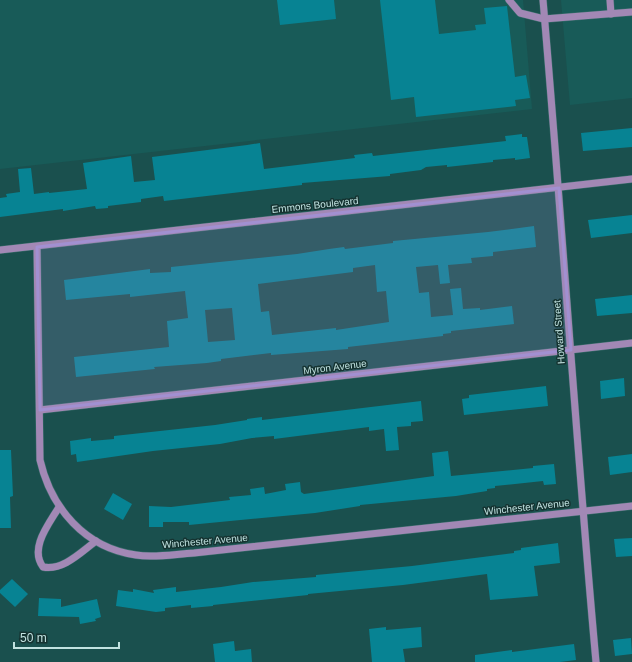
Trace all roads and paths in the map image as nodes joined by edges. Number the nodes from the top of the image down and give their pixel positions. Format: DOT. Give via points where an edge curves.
graph roads {
  1 [pos="509,0"];
  2 [pos="543,0"];
  3 [pos="610,0"];
  4 [pos="632,12"];
  5 [pos="611,14"];
  6 [pos="544,19"];
  7 [pos="632,179"];
  8 [pos="559,188"];
  9 [pos="37,247"];
  10 [pos="0,250"];
  11 [pos="632,343"];
  12 [pos="571,350"];
  13 [pos="40,410"];
  14 [pos="632,506"];
  15 [pos="59,507"];
  16 [pos="582,512"];
  17 [pos="96,541"];
  18 [pos="596,662"];
  1 -- 6 [label="street" via="520,13"];
  2 -- 6 [label="street, Howard Street"];
  3 -- 5 [label="street"];
  4 -- 5 [label="street"];
  5 -- 6 [label="street"];
  6 -- 8 [label="street, Howard Street"];
  7 -- 8 [label="street, Emmons Boulevard"];
  8 -- 9 [label="street, Emmons Boulevard"];
  8 -- 12 [label="street, Howard Street"];
  9 -- 10 [label="street, Emmons Boulevard"];
  9 -- 13 [label="street, Winchester Avenue"];
  11 -- 12 [label="street, Myron Avenue"];
  12 -- 13 [label="street, Myron Avenue"];
  12 -- 16 [label="street, Howard Street"];
  13 -- 15 [label="street, Winchester Avenue" via="40,460 44,477"];
  14 -- 16 [label="street, Winchester Avenue"];
  15 -- 17 [label="street, Winchester Avenue" via="79,529"];
  15 -- 17 [label="street" via="37,552 43,567 62,565"];
  16 -- 17 [label="street, Winchester Avenue" via="148,556 118,551"];
  16 -- 18 [label="street, Howard Street"];
}
